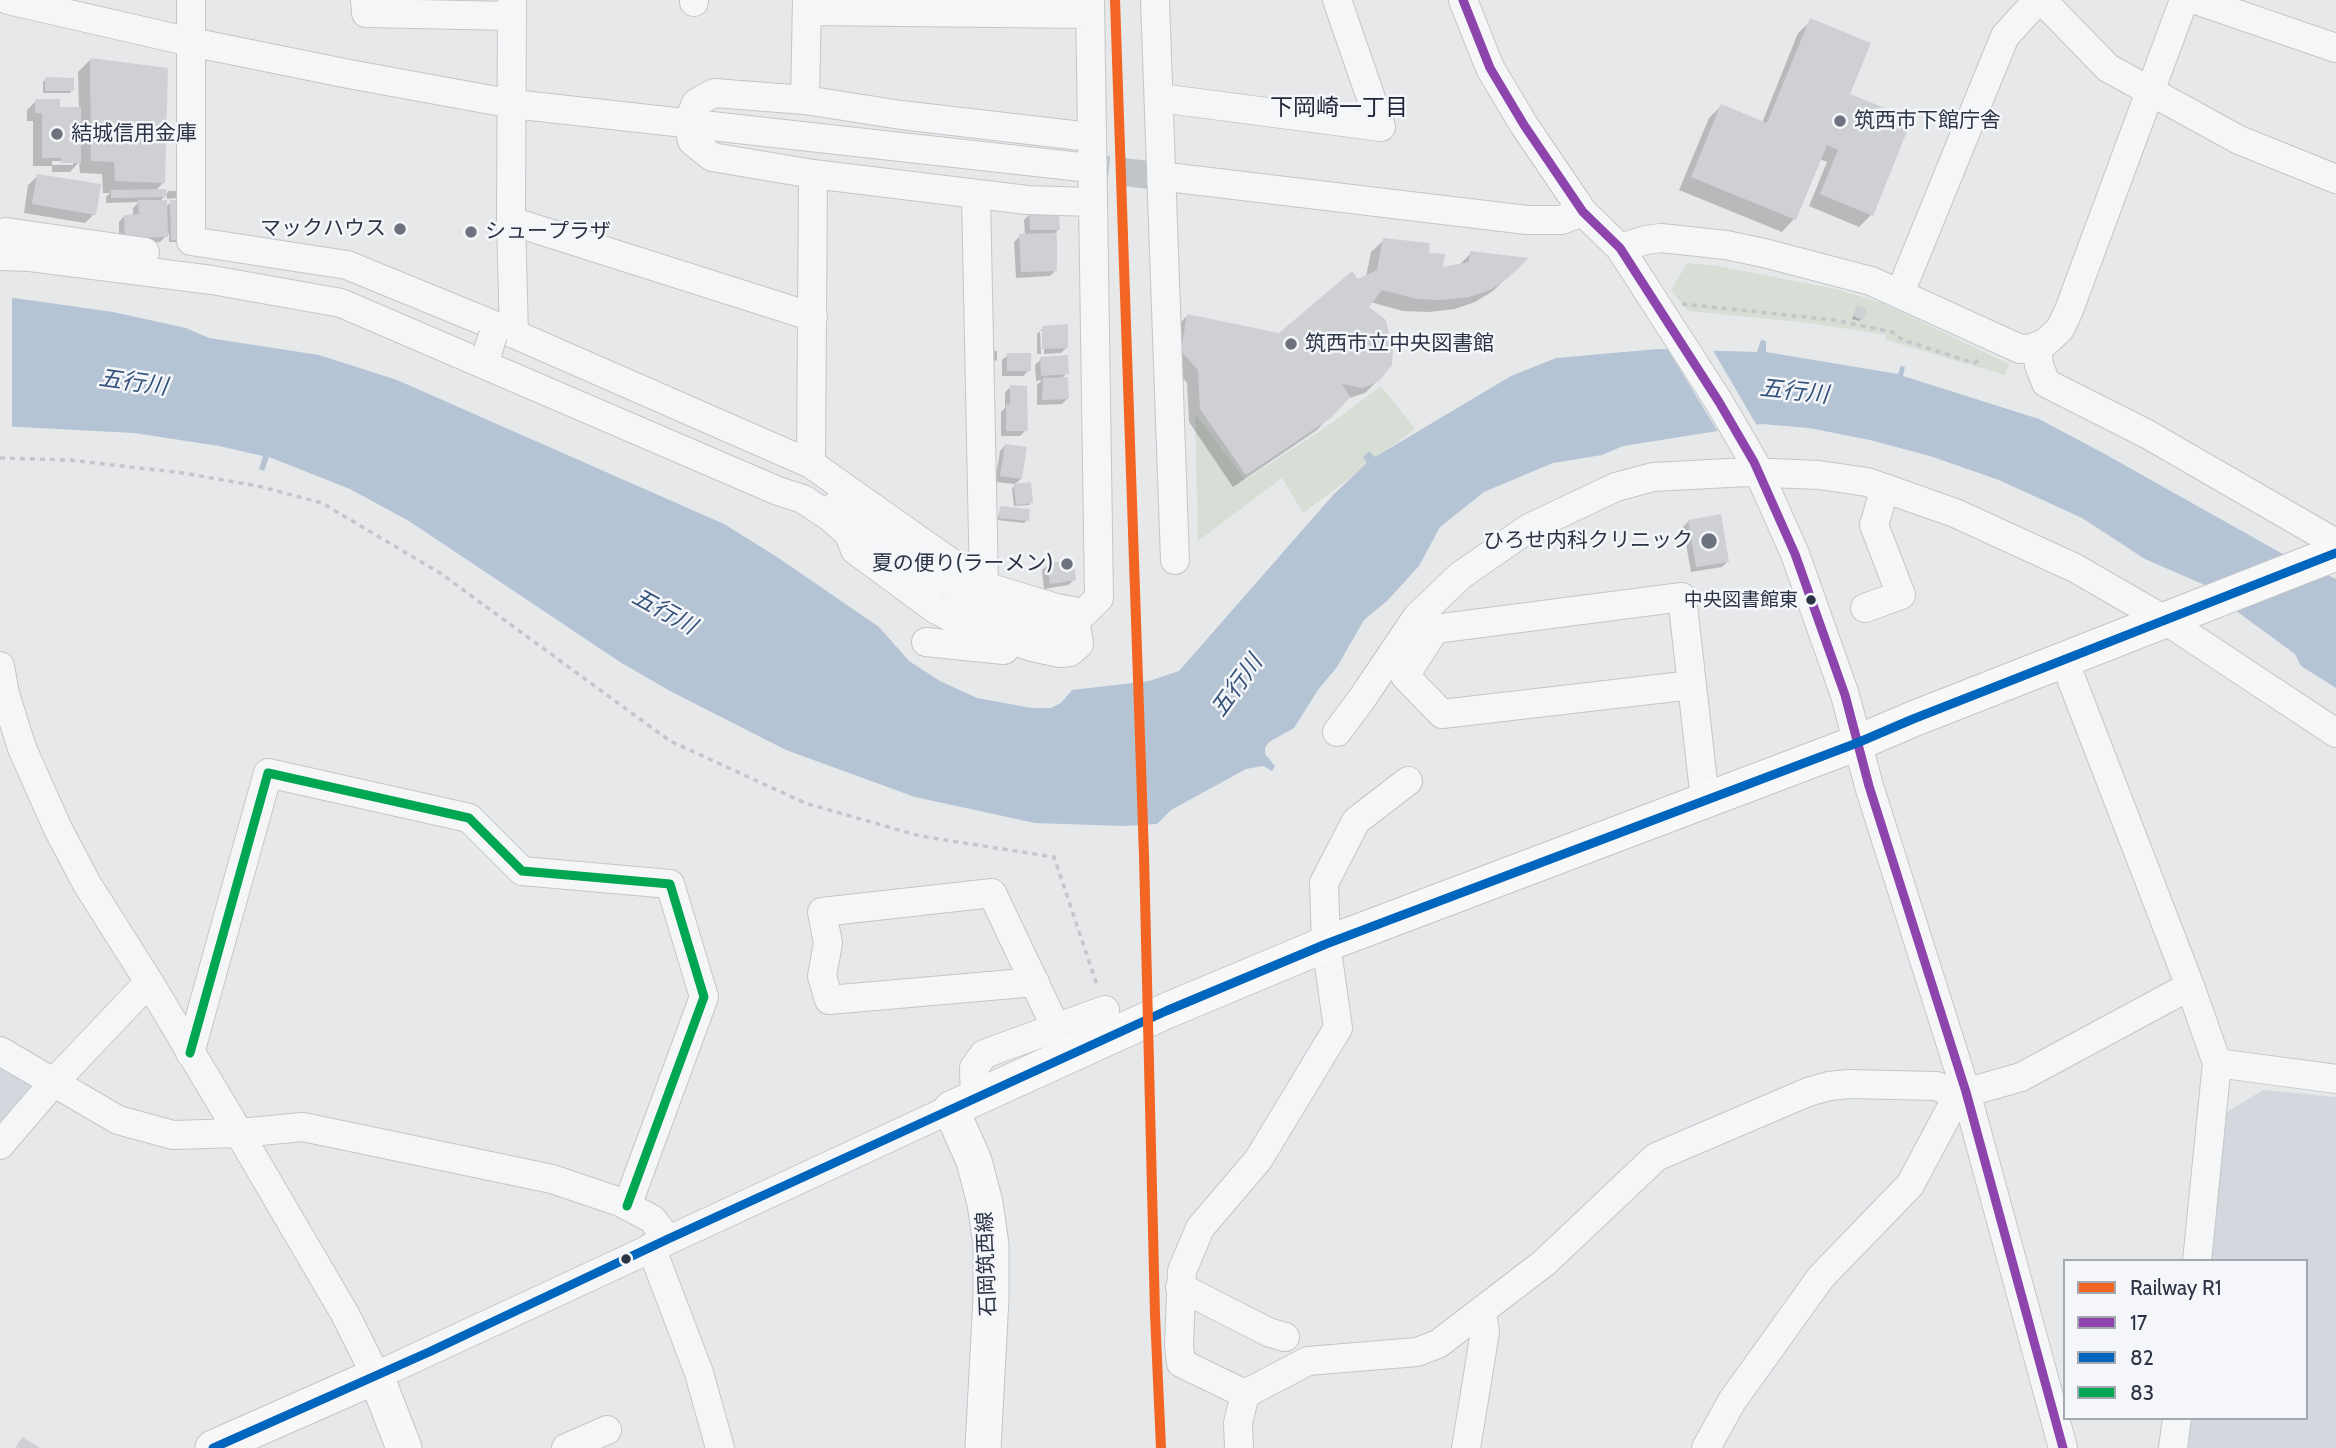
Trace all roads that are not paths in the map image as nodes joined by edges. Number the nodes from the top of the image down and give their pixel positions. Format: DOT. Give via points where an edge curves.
graph roads {
  1 [pos="8,0"];
  2 [pos="191,0"];
  3 [pos="365,0"];
  4 [pos="1155,0"];
  5 [pos="1337,0"];
  6 [pos="1463,0"];
  7 [pos="2040,0"];
  8 [pos="2184,0"];
  9 [pos="2196,0"];
  10 [pos="807,6"];
  11 [pos="1090,7"];
  12 [pos="512,8"];
  13 [pos="191,42"];
  14 [pos="2336,48"];
  15 [pos="2151,91"];
  16 [pos="1160,98"];
  17 [pos="805,100"];
  18 [pos="513,104"];
  19 [pos="688,122"];
  20 [pos="1090,137"];
  21 [pos="1081,167"];
  22 [pos="813,174"];
  23 [pos="1176,178"];
  24 [pos="2336,179"];
  25 [pos="976,194"];
  26 [pos="1091,202"];
  27 [pos="1583,212"];
  28 [pos="511,221"];
  29 [pos="191,241"];
  30 [pos="3,244"];
  31 [pos="1620,247"];
  32 [pos="212,280"];
  33 [pos="1900,293"];
  34 [pos="813,317"];
  35 [pos="495,341"];
  36 [pos="2037,346"];
  37 [pos="1756,467"];
  38 [pos="812,483"];
  39 [pos="1885,488"];
  40 [pos="2335,552"];
  41 [pos="1175,560"];
  42 [pos="984,586"];
  43 [pos="1865,608"];
  44 [pos="2169,618"];
  45 [pos="1065,632"];
  46 [pos="926,642"];
  47 [pos="2064,660"];
  48 [pos="0,666"];
  49 [pos="1692,685"];
  50 [pos="1337,732"];
  51 [pos="2336,733"];
  52 [pos="1857,743"];
  53 [pos="1408,781"];
  54 [pos="1705,800"];
  55 [pos="1326,944"];
  56 [pos="149,982"];
  57 [pos="1035,982"];
  58 [pos="2190,986"];
  59 [pos="1105,1010"];
  60 [pos="1056,1028"];
  61 [pos="0,1051"];
  62 [pos="190,1053"];
  63 [pos="2217,1063"];
  64 [pos="2336,1079"];
  65 [pos="55,1081"];
  66 [pos="1962,1093"];
  67 [pos="963,1104"];
  68 [pos="239,1133"];
  69 [pos="0,1145"];
  70 [pos="627,1206"];
  71 [pos="659,1243"];
  72 [pos="2197,1259"];
  73 [pos="1181,1287"];
  74 [pos="1482,1313"];
  75 [pos="1285,1337"];
  76 [pos="376,1376"];
  77 [pos="1245,1394"];
  78 [pos="2057,1397"];
  79 [pos="2177,1420"];
  80 [pos="607,1430"];
  81 [pos="228,1441"];
  82 [pos="404,1448"];
  83 [pos="566,1448"];
  84 [pos="720,1448"];
  85 [pos="983,1448"];
  86 [pos="1239,1448"];
  87 [pos="1466,1448"];
  88 [pos="1706,1448"];
  89 [pos="2063,1448"];
  90 [pos="2173,1448"];
  1 -- 13 [label="street"];
  2 -- 13 [label="street"];
  3 -- 12 [label="street" via="366,13"];
  4 -- 16 [label="street"];
  5 -- 16 [label="street" via="1381,127"];
  6 -- 27 [label="street" via="1490,68"];
  7 -- 15 [label="street" via="2108,68"];
  7 -- 33 [label="street" via="2005,36"];
  8 -- 15 [label="street"];
  9 -- 14 [label="street"];
  10 -- 11 [label="street"];
  10 -- 17 [label="street"];
  11 -- 20 [label="street"];
  12 -- 18 [label="street"];
  13 -- 18 [label="street"];
  13 -- 29 [label="street"];
  15 -- 24 [label="street" via="2239,141"];
  15 -- 36 [label="street" via="2060,329"];
  16 -- 41 [label="street"];
  17 -- 19 [label="street" via="714,93 696,103"];
  17 -- 20 [label="street"];
  18 -- 19 [label="street"];
  18 -- 28 [label="street"];
  19 -- 21 [label="street"];
  19 -- 22 [label="street" via="692,141 712,157"];
  20 -- 26 [label="street"];
  22 -- 25 [label="street"];
  22 -- 34 [label="street"];
  23 -- 27 [label="street" via="1535,221 1561,220"];
  25 -- 26 [label="street"];
  25 -- 42 [label="street"];
  26 -- 45 [label="street" via="1099,598"];
  27 -- 31 [label="street"];
  28 -- 34 [label="street"];
  28 -- 35 [label="street"];
  29 -- 30 [label="street" via="188,259"];
  29 -- 35 [label="street" via="347,265"];
  30 -- 32 [label="street" via="30,257"];
  31 -- 33 [label="street" via="1661,238 1726,245 1825,268"];
  31 -- 37 [label="street" via="1667,306"];
  32 -- 35 [label="street" via="341,303"];
  32 -- 38 [label="street" via="214,263 345,285 503,348"];
  33 -- 36 [label="street" via="2021,349"];
  34 -- 38 [label="street"];
  35 -- 38 [label="street"];
  35 -- 38 [label="street" via="766,486"];
  36 -- 40 [label="street" via="2046,383 2147,434 2326,538"];
  37 -- 39 [label="street"];
  37 -- 50 [label="street" via="1653,477 1616,487 1529,528 1461,575 1416,617"];
  37 -- 52 [label="street" via="1796,554 1828,641"];
  38 -- 42 [label="street"];
  38 -- 45 [label="street" via="849,534 855,550 935,609 1031,647"];
  39 -- 43 [label="street" via="1874,525 1900,595"];
  39 -- 44 [label="street" via="1955,513"];
  40 -- 44 [label="main road"];
  42 -- 45 [label="street"];
  44 -- 47 [label="main road"];
  44 -- 51 [label="street"];
  45 -- 46 [label="street" via="1019,652"];
  47 -- 52 [label="main road"];
  47 -- 58 [label="street"];
  48 -- 56 [label="street" via="22,748 39,789 87,884"];
  49 -- 49 [label="street" via="1682,597 1435,629 1405,676 1442,714"];
  49 -- 54 [label="street"];
  52 -- 54 [label="main road"];
  52 -- 66 [label="street"];
  53 -- 55 [label="street" via="1356,821 1329,873 1324,883"];
  54 -- 55 [label="main road"];
  55 -- 67 [label="main road"];
  55 -- 73 [label="street" via="1338,1028 1258,1160 1200,1228 1182,1271"];
  56 -- 62 [label="street"];
  56 -- 65 [label="street"];
  57 -- 57 [label="street" via="992,893 822,912 828,943 822,976 829,1000"];
  57 -- 60 [label="street"];
  58 -- 63 [label="street"];
  58 -- 66 [label="street" via="2021,1077"];
  59 -- 60 [label="street"];
  60 -- 67 [label="street" via="984,1054 974,1068"];
  61 -- 65 [label="street"];
  62 -- 68 [label="street"];
  62 -- 70 [label="street" via="268,773 469,818 522,871 670,884 704,997"];
  63 -- 64 [label="street"];
  63 -- 72 [label="street"];
  65 -- 68 [label="street" via="118,1120 173,1135"];
  65 -- 69 [label="street"];
  66 -- 74 [label="street" via="1936,1086 1829,1086 1656,1157 1544,1263"];
  66 -- 78 [label="street"];
  66 -- 88 [label="street" via="1910,1185 1821,1276 1732,1401"];
  67 -- 71 [label="street"];
  67 -- 85 [label="main road, 石岡筑西線" via="991,1245"];
  68 -- 70 [label="street" via="303,1127 552,1179"];
  68 -- 76 [label="street"];
  70 -- 71 [label="street" via="652,1219"];
  71 -- 76 [label="street"];
  71 -- 84 [label="street"];
  73 -- 75 [label="street"];
  73 -- 77 [label="street" via="1181,1363"];
  74 -- 77 [label="street" via="1438,1344 1417,1352 1308,1361"];
  74 -- 87 [label="street" via="1485,1332"];
  76 -- 81 [label="main road"];
  76 -- 82 [label="main road"];
  77 -- 86 [label="street" via="1238,1423"];
  78 -- 89 [label="street"];
  79 -- 90 [label="street"];
  80 -- 83 [label="street"];
}
